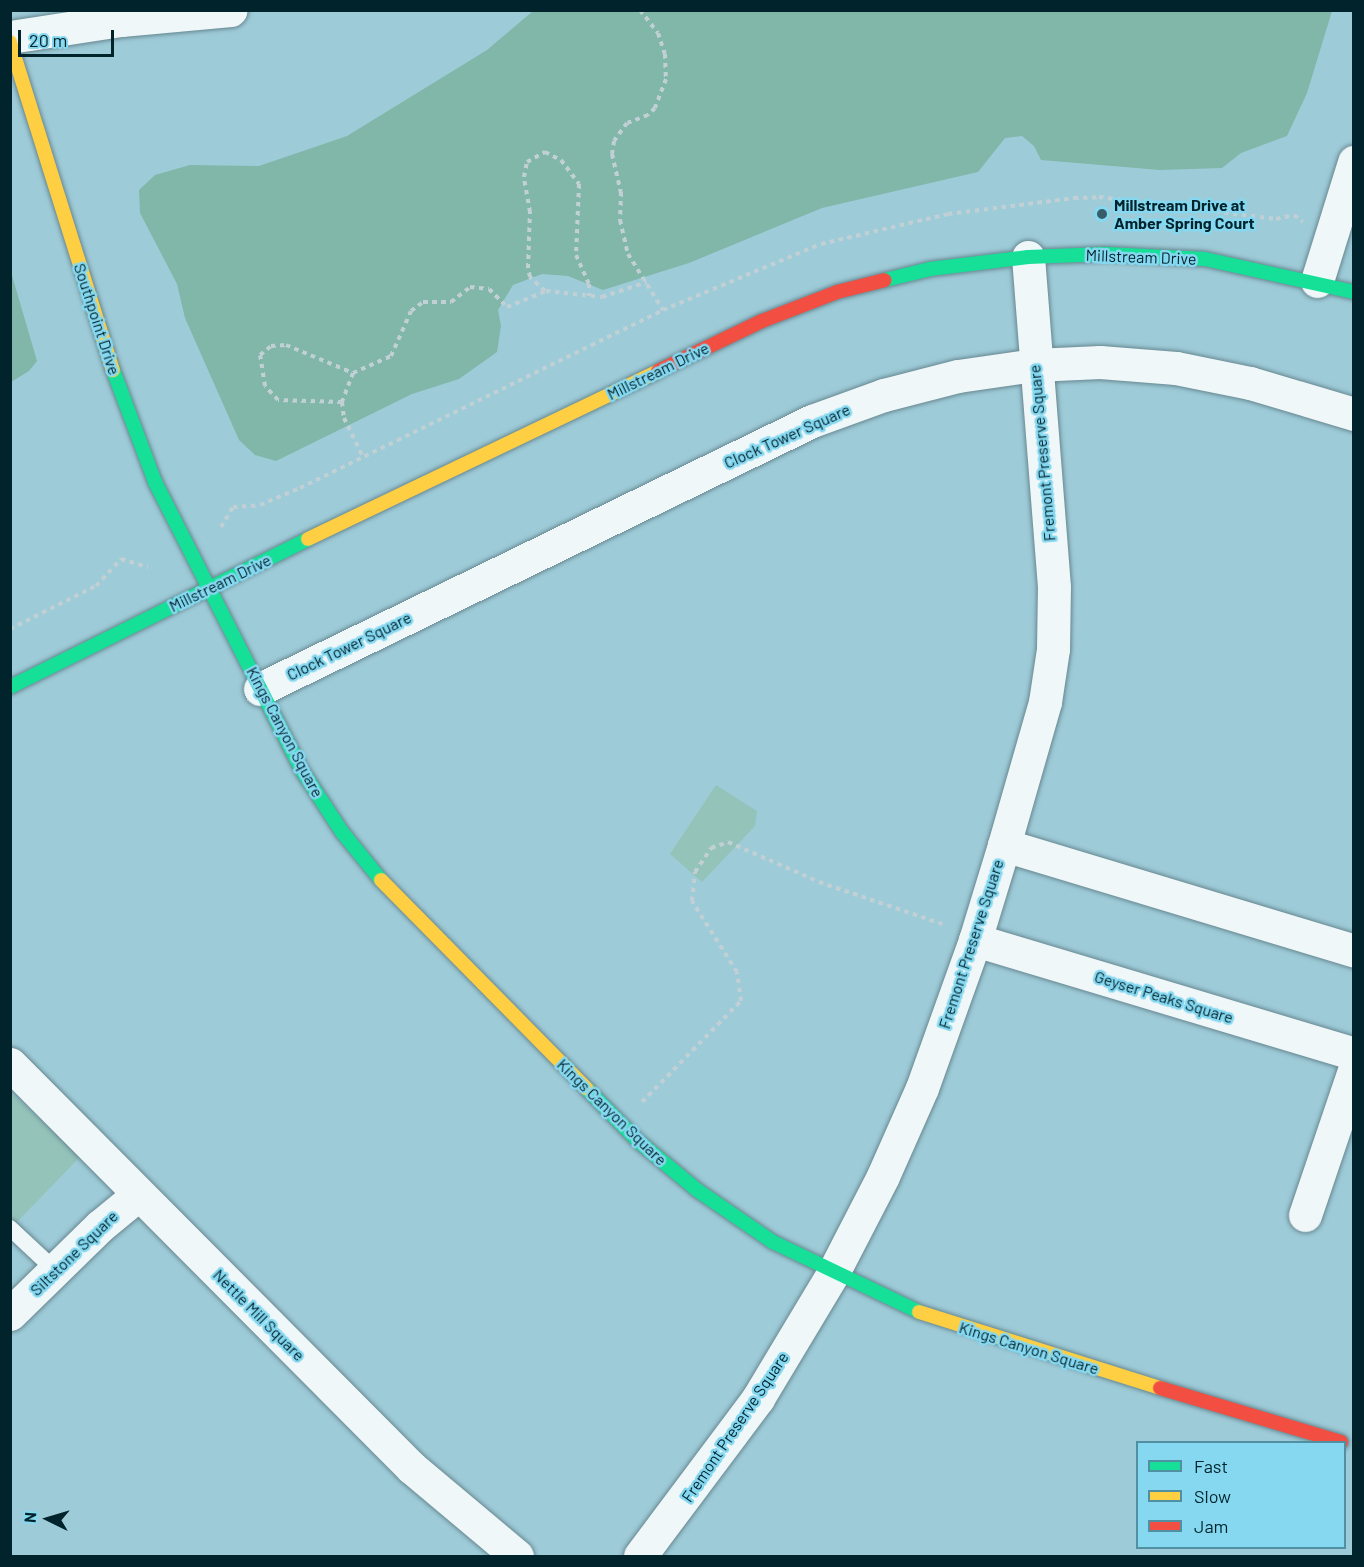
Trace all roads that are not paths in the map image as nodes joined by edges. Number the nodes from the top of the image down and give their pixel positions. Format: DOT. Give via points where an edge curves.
graph roads {
  1 [pos="231,10"];
  2 [pos="119,15"];
  3 [pos="10,37"];
  4 [pos="10,42"];
  5 [pos="1353,162"];
  6 [pos="1028,257"];
  7 [pos="1317,281"];
  8 [pos="1353,292"];
  9 [pos="1034,365"];
  10 [pos="1353,414"];
  11 [pos="208,587"];
  12 [pos="10,687"];
  13 [pos="260,689"];
  14 [pos="1004,845"];
  15 [pos="975,940"];
  16 [pos="1353,951"];
  17 [pos="1353,1054"];
  18 [pos="10,1064"];
  19 [pos="1353,1070"];
  20 [pos="139,1194"];
  21 [pos="1305,1215"];
  22 [pos="10,1228"];
  23 [pos="54,1270"];
  24 [pos="832,1275"];
  25 [pos="10,1314"];
  26 [pos="1336,1441"];
  27 [pos="517,1557"];
  28 [pos="640,1557"];
  1 -- 2 [label="street"];
  2 -- 3 [label="street"];
  4 -- 11 [label="street, Southpoint Drive" via="108,358 155,482"];
  5 -- 7 [label="street"];
  6 -- 7 [label="street, Millstream Drive" via="1106,254 1204,259"];
  6 -- 9 [label="street, Fremont Preserve Square"];
  6 -- 11 [label="street, Millstream Drive" via="930,269 837,292 762,321"];
  7 -- 8 [label="street, Millstream Drive"];
  9 -- 10 [label="street, Clock Tower Square" via="1100,362 1176,368 1250,383"];
  9 -- 13 [label="street, Clock Tower Square" via="958,376 884,395 812,421"];
  9 -- 14 [label="street, Fremont Preserve Square" via="1053,588 1053,649 1045,702"];
  11 -- 12 [label="street, Millstream Drive"];
  11 -- 13 [label="street, Kings Canyon Square"];
  13 -- 24 [label="street, Kings Canyon Square" via="307,778 342,832 390,891 638,1141 697,1190 773,1242"];
  14 -- 15 [label="street, Fremont Preserve Square"];
  14 -- 16 [label="street"];
  15 -- 17 [label="street, Geyser Peaks Square"];
  15 -- 24 [label="street, Fremont Preserve Square" via="922,1088 883,1176"];
  18 -- 20 [label="street, Nettle Mill Square"];
  19 -- 21 [label="street"];
  20 -- 23 [label="street, Siltstone Square"];
  20 -- 27 [label="street, Nettle Mill Square" via="412,1468"];
  22 -- 23 [label="lane"];
  23 -- 25 [label="street, Siltstone Square"];
  24 -- 26 [label="street, Kings Canyon Square" via="896,1304 976,1332"];
  24 -- 28 [label="street, Fremont Preserve Square" via="758,1398"];
}
